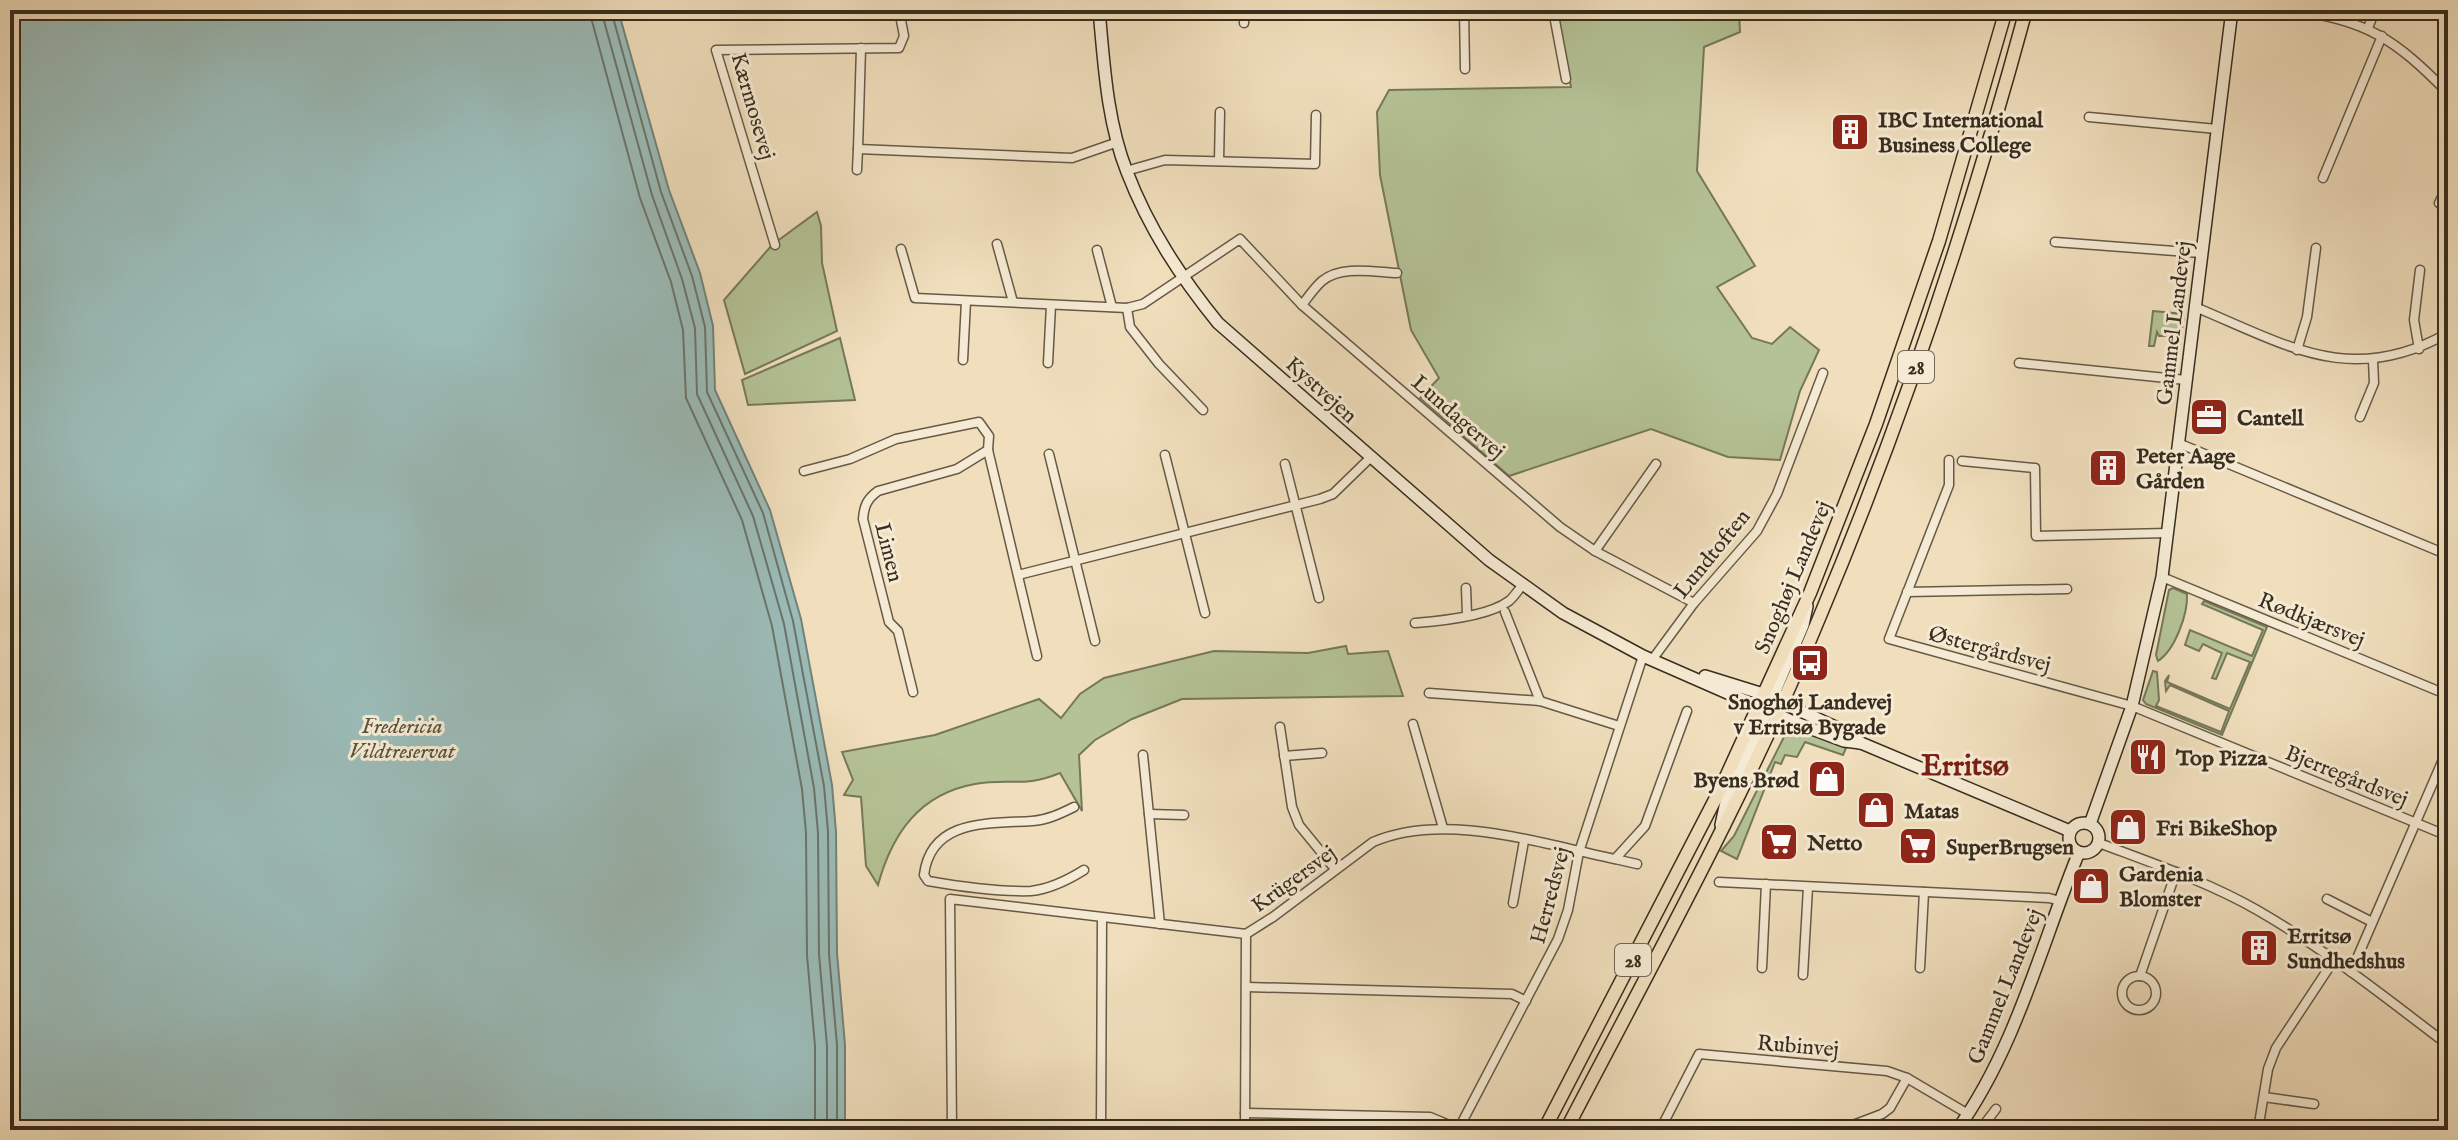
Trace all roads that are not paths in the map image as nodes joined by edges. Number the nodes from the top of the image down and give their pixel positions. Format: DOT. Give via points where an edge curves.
graph roads {
  1 [pos="899,10"];
  2 [pos="1099,10"];
  3 [pos="1245,10"];
  4 [pos="1464,10"];
  5 [pos="1553,10"];
  6 [pos="2006,10"];
  7 [pos="2026,10"];
  8 [pos="2232,10"];
  9 [pos="2289,10"];
  10 [pos="2375,10"];
  11 [pos="1244,23"];
  12 [pos="2368,28"];
  13 [pos="2382,36"];
  14 [pos="861,48"];
  15 [pos="1465,69"];
  16 [pos="1566,79"];
  17 [pos="2448,93"];
  18 [pos="1220,112"];
  19 [pos="1316,115"];
  20 [pos="2089,117"];
  21 [pos="2217,129"];
  22 [pos="1118,142"];
  23 [pos="858,149"];
  24 [pos="1219,161"];
  25 [pos="857,170"];
  26 [pos="1126,171"];
  27 [pos="2323,178"];
  28 [pos="2448,185"];
  29 [pos="2439,203"];
  30 [pos="2055,242"];
  31 [pos="997,244"];
  32 [pos="775,245"];
  33 [pos="2316,248"];
  34 [pos="901,249"];
  35 [pos="1097,250"];
  36 [pos="2201,253"];
  37 [pos="2420,270"];
  38 [pos="1397,273"];
  39 [pos="1181,277"];
  40 [pos="966,301"];
  41 [pos="1013,302"];
  42 [pos="1051,305"];
  43 [pos="1302,305"];
  44 [pos="1112,307"];
  45 [pos="2195,307"];
  46 [pos="1127,308"];
  47 [pos="2448,333"];
  48 [pos="2419,349"];
  49 [pos="2297,350"];
  50 [pos="963,360"];
  51 [pos="2373,360"];
  52 [pos="1048,363"];
  53 [pos="2019,363"];
  54 [pos="1823,373"];
  55 [pos="2186,380"];
  56 [pos="1203,410"];
  57 [pos="2360,417"];
  58 [pos="2178,443"];
  59 [pos="988,450"];
  60 [pos="1049,454"];
  61 [pos="1165,455"];
  62 [pos="1370,458"];
  63 [pos="1949,460"];
  64 [pos="1962,461"];
  65 [pos="1285,464"];
  66 [pos="1656,464"];
  67 [pos="804,471"];
  68 [pos="1295,506"];
  69 [pos="1185,533"];
  70 [pos="2168,533"];
  71 [pos="1595,551"];
  72 [pos="2448,555"];
  73 [pos="1076,561"];
  74 [pos="1018,575"];
  75 [pos="2162,577"];
  76 [pos="1522,586"];
  77 [pos="1466,588"];
  78 [pos="2067,589"];
  79 [pos="1907,592"];
  80 [pos="1319,598"];
  81 [pos="1694,603"];
  82 [pos="1505,612"];
  83 [pos="1205,613"];
  84 [pos="1467,614"];
  85 [pos="1415,623"];
  86 [pos="1095,641"];
  87 [pos="1037,656"];
  88 [pos="1648,658"];
  89 [pos="913,692"];
  90 [pos="1429,693"];
  91 [pos="2448,695"];
  92 [pos="1540,701"];
  93 [pos="1770,704"];
  94 [pos="2132,706"];
  95 [pos="1687,711"];
  96 [pos="1413,724"];
  97 [pos="1619,726"];
  98 [pos="1280,727"];
  99 [pos="2448,748"];
  100 [pos="1322,753"];
  101 [pos="1143,755"];
  102 [pos="1284,756"];
  103 [pos="1074,807"];
  104 [pos="1149,814"];
  105 [pos="1184,815"];
  106 [pos="2415,823"];
  107 [pos="2090,824"];
  108 [pos="1443,828"];
  109 [pos="2070,831"];
  110 [pos="2448,836"];
  111 [pos="1524,841"];
  112 [pos="2099,843"];
  113 [pos="1579,852"];
  114 [pos="2079,852"];
  115 [pos="1615,859"];
  116 [pos="1637,864"];
  117 [pos="1335,869"];
  118 [pos="1084,870"];
  119 [pos="2176,872"];
  120 [pos="1719,882"];
  121 [pos="1766,884"];
  122 [pos="1808,887"];
  123 [pos="1031,891"];
  124 [pos="1924,892"];
  125 [pos="2327,899"];
  126 [pos="2060,901"];
  127 [pos="1513,903"];
  128 [pos="1033,909"];
  129 [pos="1102,918"];
  130 [pos="2372,922"];
  131 [pos="1160,924"];
  132 [pos="1246,934"];
  133 [pos="2334,960"];
  134 [pos="1762,968"];
  135 [pos="1920,968"];
  136 [pos="2351,972"];
  137 [pos="1803,975"];
  138 [pos="2140,976"];
  139 [pos="1247,987"];
  140 [pos="1526,1001"];
  141 [pos="2448,1045"];
  142 [pos="1907,1078"];
  143 [pos="2264,1097"];
  144 [pos="2314,1104"];
  145 [pos="1996,1109"];
  146 [pos="1245,1113"];
  147 [pos="1968,1114"];
  148 [pos="1458,1129"];
  149 [pos="952,1130"];
  150 [pos="1101,1130"];
  151 [pos="1245,1130"];
  152 [pos="1544,1130"];
  153 [pos="1566,1130"];
  154 [pos="1660,1130"];
  155 [pos="1840,1130"];
  156 [pos="1957,1130"];
  157 [pos="1980,1130"];
  158 [pos="2258,1130"];
  1 -- 14 [label="street, Kærmosevej" via="904,36 899,48"];
  2 -- 22 [label="street, Kystvejen"];
  3 -- 11 [label="street"];
  4 -- 15 [label="street"];
  5 -- 16 [label="street"];
  6 -- 93 [label="main road, Snoghøj Landevej / 28" via="1939,241"];
  7 -- 93 [label="main road, Snoghøj Landevej / 28" via="1959,244 1895,430 1820,618"];
  8 -- 21 [label="street, Gammel Landevej"];
  9 -- 12 [label="street"];
  10 -- 12 [label="street"];
  12 -- 13 [label="street"];
  13 -- 17 [label="street" via="2411,55"];
  13 -- 27 [label="street"];
  14 -- 23 [label="street"];
  14 -- 32 [label="street, Kærmosevej" via="716,50"];
  18 -- 24 [label="street"];
  19 -- 24 [label="street" via="1315,164"];
  20 -- 21 [label="street"];
  21 -- 36 [label="street, Gammel Landevej"];
  22 -- 23 [label="street" via="1072,158"];
  22 -- 26 [label="street, Kystvejen"];
  23 -- 25 [label="street"];
  24 -- 26 [label="street" via="1165,160"];
  26 -- 39 [label="street, Kystvejen" via="1155,236"];
  28 -- 29 [label="street"];
  30 -- 36 [label="street"];
  31 -- 41 [label="street"];
  33 -- 49 [label="street"];
  34 -- 40 [label="street" via="915,298"];
  35 -- 44 [label="street"];
  36 -- 45 [label="street, Gammel Landevej"];
  37 -- 48 [label="street" via="2414,320"];
  38 -- 43 [label="street" via="1333,275"];
  39 -- 43 [label="street, Lundagervej" via="1240,239"];
  39 -- 46 [label="street" via="1143,304"];
  39 -- 62 [label="street, Kystvejen" via="1218,323"];
  40 -- 41 [label="street"];
  40 -- 50 [label="street"];
  41 -- 42 [label="street"];
  42 -- 44 [label="street"];
  42 -- 52 [label="street"];
  43 -- 71 [label="street, Lundagervej" via="1560,527"];
  44 -- 46 [label="street"];
  45 -- 49 [label="street"];
  45 -- 55 [label="street, Gammel Landevej"];
  46 -- 56 [label="street" via="1130,327"];
  47 -- 48 [label="street"];
  48 -- 51 [label="street"];
  49 -- 51 [label="street"];
  51 -- 57 [label="street" via="2374,383"];
  53 -- 55 [label="street"];
  54 -- 81 [label="street, Lundtoften" via="1777,494 1757,531"];
  55 -- 58 [label="street, Gammel Landevej"];
  58 -- 70 [label="street, Gammel Landevej"];
  58 -- 72 [label="street"];
  59 -- 67 [label="street" via="985,427 971,422 896,439"];
  59 -- 74 [label="street"];
  59 -- 89 [label="street, Limen" via="957,469 878,491 864,508 886,611 898,631"];
  60 -- 73 [label="street"];
  61 -- 69 [label="street"];
  62 -- 68 [label="street" via="1333,494"];
  62 -- 76 [label="street, Kystvejen"];
  63 -- 79 [label="street, Østergårdsvej" via="1949,485"];
  64 -- 70 [label="street" via="2035,468 2036,536"];
  65 -- 68 [label="street"];
  66 -- 71 [label="street"];
  68 -- 69 [label="street"];
  68 -- 80 [label="street"];
  69 -- 73 [label="street"];
  69 -- 83 [label="street"];
  70 -- 75 [label="street, Gammel Landevej"];
  71 -- 81 [label="street, Lundagervej"];
  73 -- 74 [label="street"];
  73 -- 86 [label="street"];
  74 -- 87 [label="street"];
  75 -- 91 [label="street, Rødkjærsvej"];
  75 -- 94 [label="street, Gammel Landevej"];
  76 -- 84 [label="street" via="1509,601"];
  76 -- 88 [label="street, Kystvejen"];
  77 -- 84 [label="street"];
  78 -- 79 [label="street, Østergårdsvej"];
  79 -- 94 [label="street, Østergårdsvej" via="1889,639"];
  81 -- 88 [label="street, Lundtoften"];
  82 -- 92 [label="street"];
  84 -- 85 [label="street" via="1459,620"];
  88 -- 93 [label="street, Kystvejen"];
  88 -- 97 [label="street, Herredsvej"];
  90 -- 92 [label="street"];
  92 -- 97 [label="street"];
  93 -- 109 [label="street, Kystvejen" via="1844,741 1861,743"];
  93 -- 152 [label="main road, Snoghøj Landevej / 28"];
  93 -- 153 [label="main road, Snoghøj Landevej / 28" via="1718,837"];
  94 -- 106 [label="street, Bjerregårdsvej"];
  94 -- 107 [label="street, Gammel Landevej"];
  95 -- 115 [label="street" via="1645,826"];
  96 -- 108 [label="street"];
  97 -- 113 [label="street, Herredsvej"];
  98 -- 102 [label="street"];
  99 -- 106 [label="street"];
  100 -- 102 [label="street"];
  101 -- 104 [label="street"];
  102 -- 117 [label="street" via="1299,825"];
  103 -- 123 [label="street" via="1034,821 959,829 938,845 925,867 928,881"];
  104 -- 105 [label="street"];
  104 -- 131 [label="street"];
  106 -- 110 [label="street, Bjerregårdsvej"];
  106 -- 130 [label="street"];
  107 -- 109 [label="street"];
  107 -- 112 [label="street" via="2098,831"];
  108 -- 111 [label="street, Krügersvej"];
  108 -- 117 [label="street, Krügersvej" via="1392,834"];
  109 -- 114 [label="street" via="2070,844"];
  111 -- 113 [label="street, Krügersvej"];
  111 -- 127 [label="street"];
  112 -- 114 [label="street" via="2093,851"];
  112 -- 119 [label="street"];
  113 -- 115 [label="street, Krügersvej"];
  113 -- 140 [label="street, Herredsvej" via="1558,939"];
  114 -- 126 [label="street, Gammel Landevej"];
  115 -- 116 [label="street, Krügersvej"];
  117 -- 132 [label="street, Krügersvej"];
  118 -- 123 [label="street"];
  119 -- 133 [label="street" via="2258,911"];
  119 -- 138 [label="street"];
  120 -- 121 [label="street"];
  121 -- 122 [label="street"];
  121 -- 134 [label="street"];
  122 -- 124 [label="street"];
  122 -- 137 [label="street"];
  123 -- 128 [label="street"];
  124 -- 126 [label="street"];
  124 -- 135 [label="street"];
  125 -- 130 [label="street"];
  126 -- 147 [label="street, Gammel Landevej" via="2006,1043"];
  128 -- 129 [label="street, Krügersvej"];
  128 -- 149 [label="street, Krügersvej" via="950,899"];
  129 -- 131 [label="street, Krügersvej"];
  129 -- 150 [label="street"];
  130 -- 136 [label="street"];
  131 -- 132 [label="street, Krügersvej"];
  132 -- 139 [label="street"];
  133 -- 136 [label="street"];
  133 -- 143 [label="street" via="2276,1048"];
  136 -- 141 [label="street"];
  138 -- 138 [label="street" via="2123,986 2125,1004 2133,1010 2151,1005 2155,997 2155,987"];
  139 -- 140 [label="street" via="1512,994"];
  139 -- 146 [label="street"];
  140 -- 148 [label="street, Herredsvej"];
  142 -- 147 [label="street, Rubinvej"];
  142 -- 154 [label="street, Rubinvej" via="1887,1071 1699,1054"];
  142 -- 155 [label="street" via="1890,1108"];
  143 -- 144 [label="street"];
  143 -- 158 [label="street"];
  145 -- 157 [label="street"];
  146 -- 148 [label="street" via="1430,1117"];
  146 -- 151 [label="street"];
  147 -- 156 [label="street, Gammel Landevej"];
}
